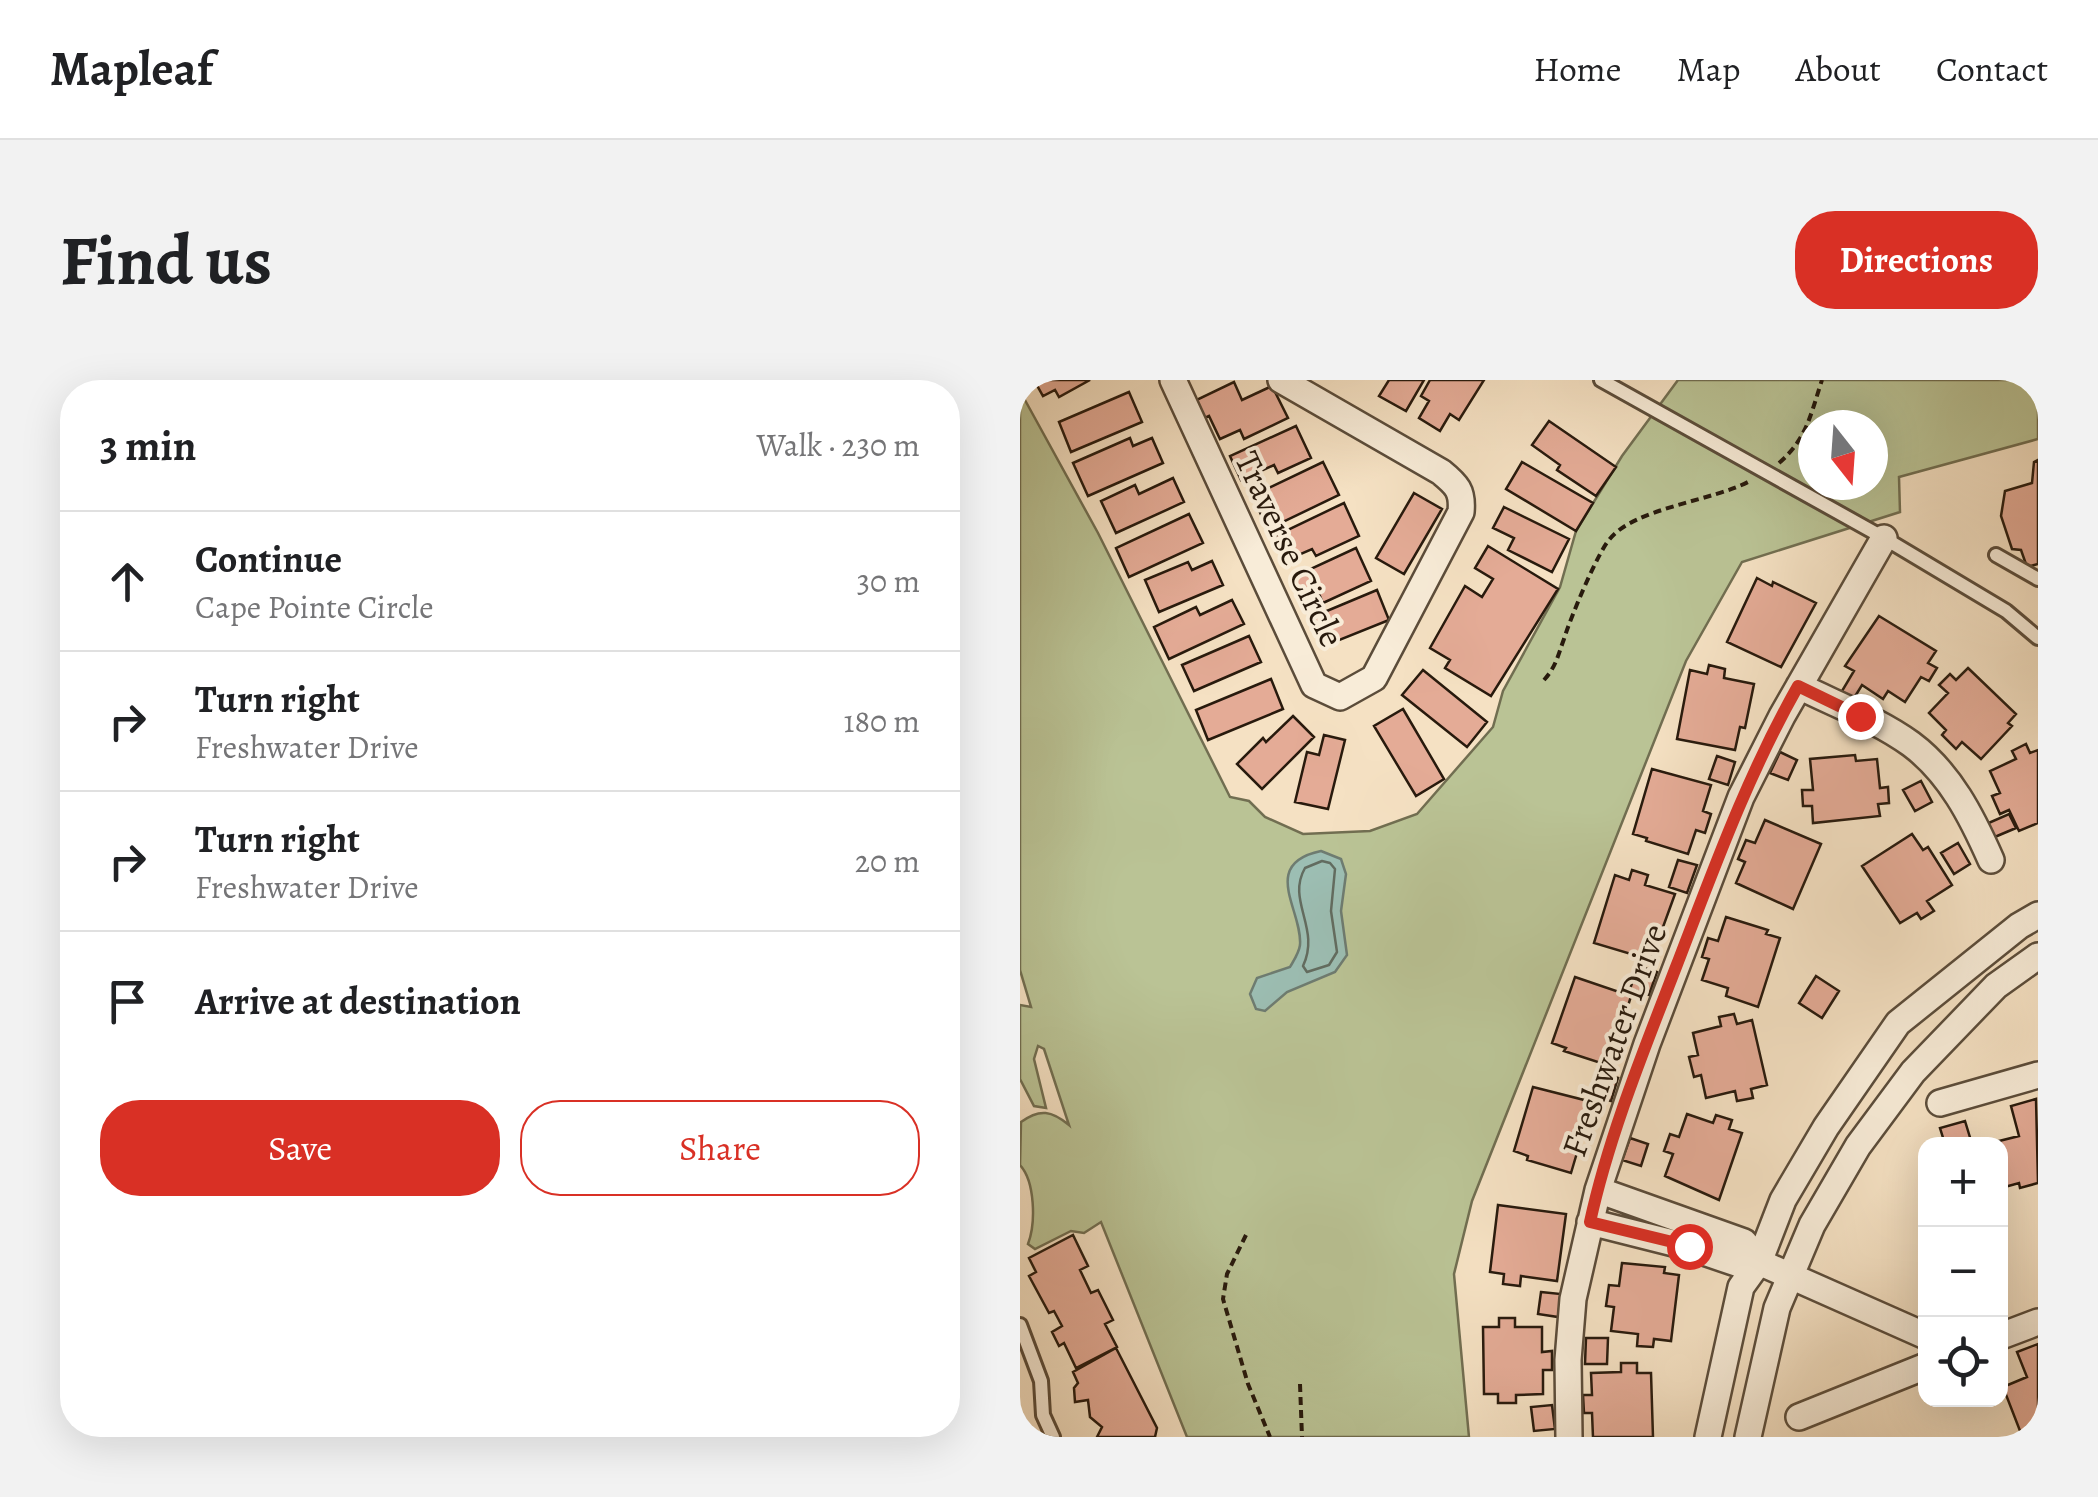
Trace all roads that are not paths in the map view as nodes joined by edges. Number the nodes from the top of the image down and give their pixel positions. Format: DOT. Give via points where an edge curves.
graph roads {
  1 [pos="1173,380"];
  2 [pos="1281,380"];
  3 [pos="1601,380"];
  4 [pos="1884,538"];
  5 [pos="1996,555"];
  6 [pos="2038,578"];
  7 [pos="2038,638"];
  8 [pos="1798,686"];
  9 [pos="1991,860"];
  10 [pos="2038,915"];
  11 [pos="2038,956"];
  12 [pos="2038,1075"];
  13 [pos="1940,1103"];
  14 [pos="1598,1190"];
  15 [pos="1590,1222"];
  16 [pos="1759,1262"];
  17 [pos="1793,1275"];
  18 [pos="2038,1322"];
  19 [pos="1020,1326"];
  20 [pos="1918,1332"];
  21 [pos="2008,1333"];
  22 [pos="1918,1369"];
  23 [pos="1799,1417"];
  24 [pos="1053,1437"];
  25 [pos="1569,1437"];
  26 [pos="1708,1437"];
  27 [pos="1748,1437"];
  1 -- 2 [label="street, Traverse Circle" via="1314,685 1340,697 1374,678 1462,512 1463,496 1441,472"];
  3 -- 4 [label="lane"];
  4 -- 7 [label="lane" via="2006,611"];
  4 -- 8 [label="street, Freshwater Drive"];
  5 -- 6 [label="lane"];
  8 -- 9 [label="street" via="1911,744 1970,813"];
  8 -- 14 [label="street, Freshwater Drive" via="1741,796"];
  10 -- 16 [label="street" via="1898,1023 1783,1200"];
  11 -- 17 [label="street" via="1996,986 1913,1072 1858,1146 1812,1225"];
  12 -- 13 [label="street"];
  14 -- 15 [label="street, Freshwater Drive"];
  14 -- 16 [label="street" via="1744,1242"];
  15 -- 16 [label="street" via="1740,1264"];
  15 -- 25 [label="street, Freshwater Drive" via="1573,1299"];
  16 -- 17 [label="street"];
  16 -- 26 [label="street" via="1740,1290"];
  17 -- 20 [label="street"];
  17 -- 27 [label="street" via="1776,1308"];
  18 -- 21 [label="street"];
  19 -- 24 [label="lane"];
  22 -- 23 [label="street"];
}
